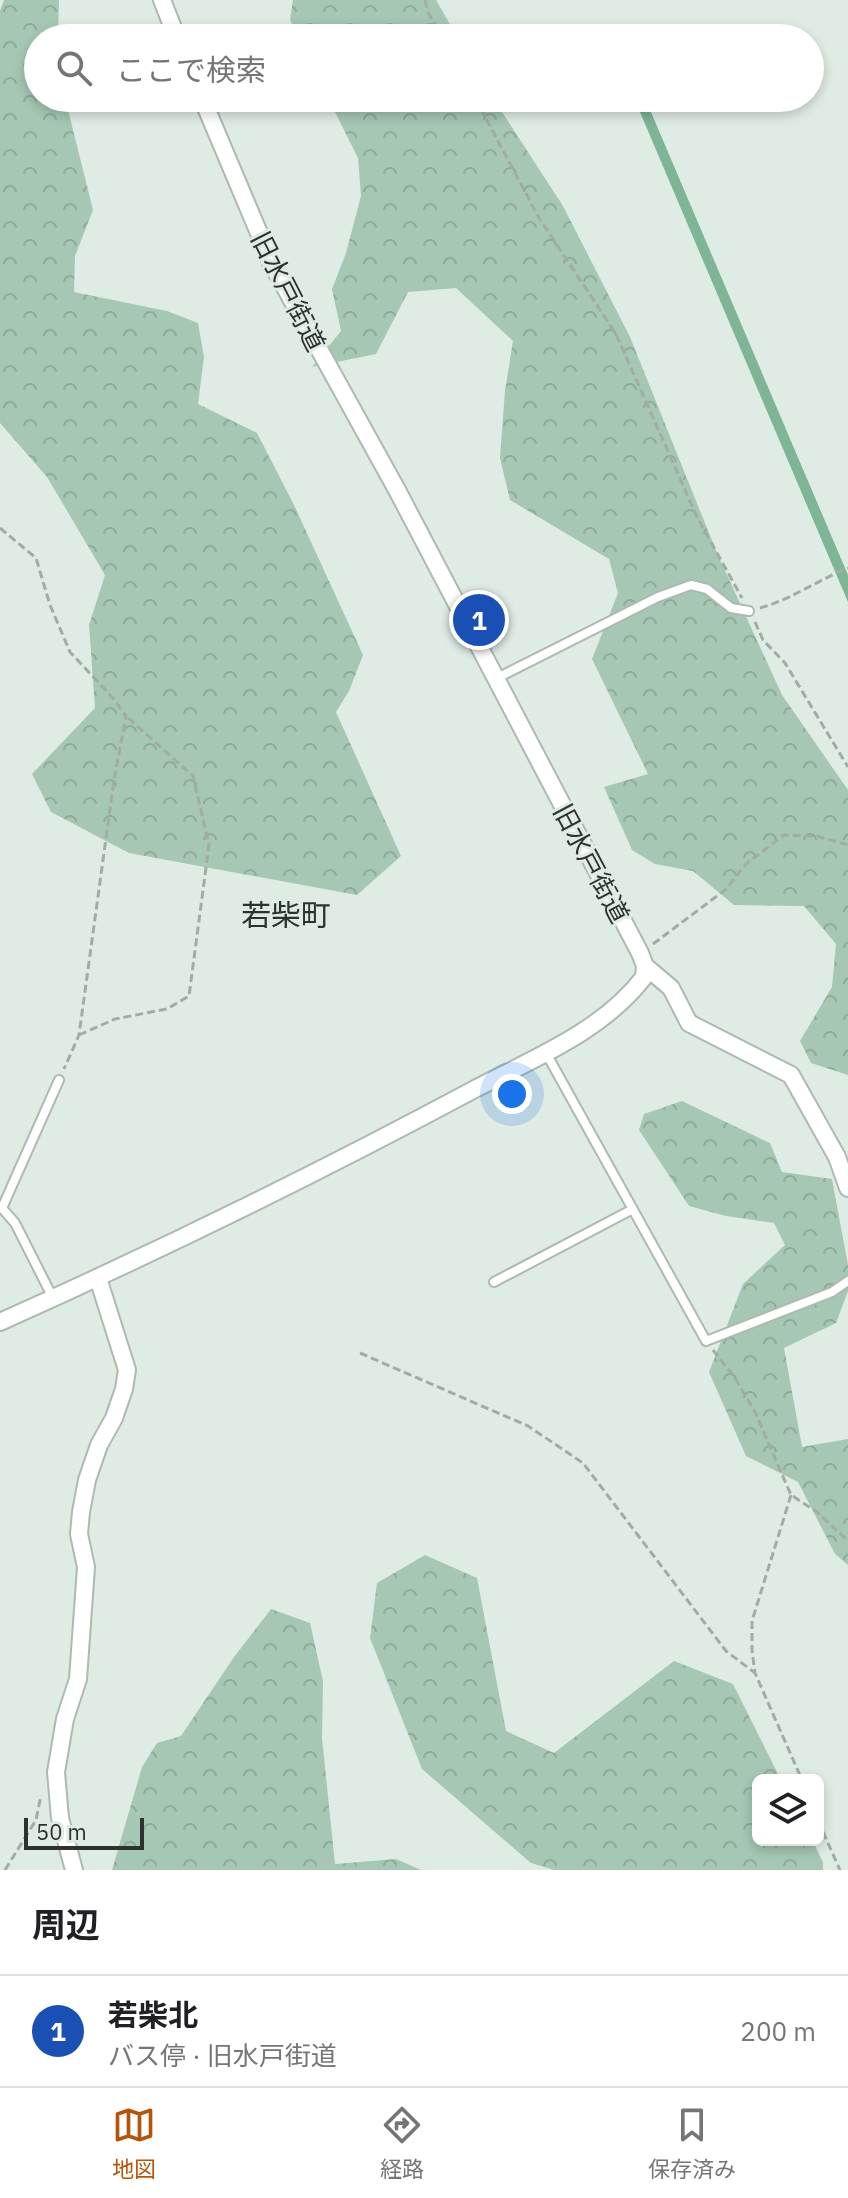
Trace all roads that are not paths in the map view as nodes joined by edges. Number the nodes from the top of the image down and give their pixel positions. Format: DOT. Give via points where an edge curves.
graph roads {
  1 [pos="162,0"];
  2 [pos="171,24"];
  3 [pos="208,112"];
  4 [pos="749,611"];
  5 [pos="495,679"];
  6 [pos="642,960"];
  7 [pos="546,1053"];
  8 [pos="59,1080"];
  9 [pos="848,1188"];
  10 [pos="1,1207"];
  11 [pos="633,1209"];
  12 [pos="98,1278"];
  13 [pos="848,1281"];
  14 [pos="494,1282"];
  15 [pos="53,1298"];
  16 [pos="0,1322"];
  17 [pos="74,1870"];
  1 -- 2 [label="street"];
  3 -- 5 [label="street, 旧水戸街道" via="272,264"];
  4 -- 5 [label="lane" via="731,608 707,589 691,585"];
  5 -- 6 [label="street, 旧水戸街道"];
  6 -- 7 [label="street" via="644,977 639,984 599,1020"];
  6 -- 9 [label="street, 旧水戸街道" via="671,988 689,1023 791,1075 837,1157"];
  7 -- 11 [label="lane"];
  7 -- 12 [label="street" via="373,1145"];
  8 -- 10 [label="lane"];
  10 -- 15 [label="lane" via="15,1223"];
  11 -- 13 [label="lane" via="706,1341"];
  11 -- 14 [label="lane"];
  12 -- 15 [label="street"];
  12 -- 17 [label="street" via="127,1370 119,1404 87,1480 81,1512 86,1567 78,1679 56,1772 60,1818"];
  15 -- 16 [label="street"];
}
